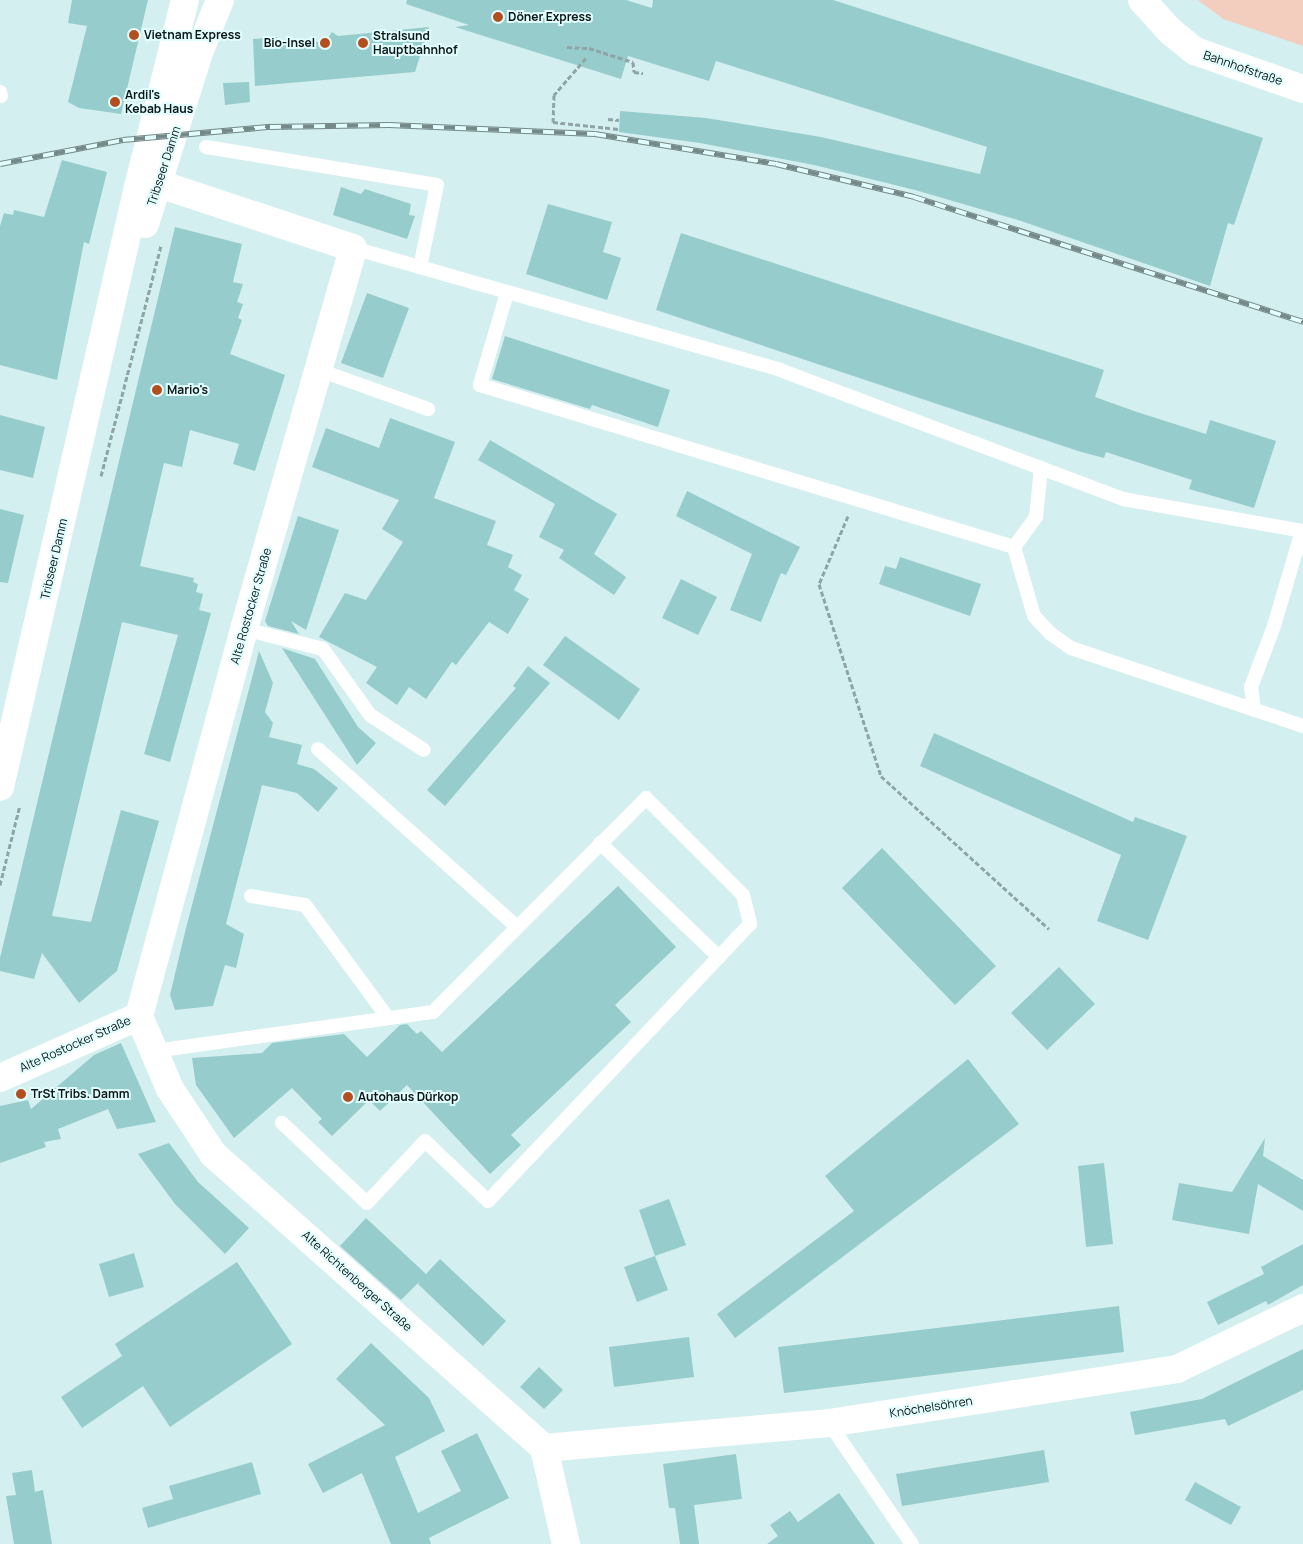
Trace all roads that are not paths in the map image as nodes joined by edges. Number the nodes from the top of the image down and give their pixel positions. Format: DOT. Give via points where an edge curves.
graph roads {
  1 [pos="185,0"];
  2 [pos="220,0"];
  3 [pos="1142,0"];
  4 [pos="1303,89"];
  5 [pos="206,146"];
  6 [pos="159,184"];
  7 [pos="353,248"];
  8 [pos="420,267"];
  9 [pos="508,293"];
  10 [pos="106,332"];
  11 [pos="319,370"];
  12 [pos="428,409"];
  13 [pos="1041,468"];
  14 [pos="1302,531"];
  15 [pos="1014,548"];
  16 [pos="244,629"];
  17 [pos="1254,710"];
  18 [pos="1303,726"];
  19 [pos="318,749"];
  20 [pos="424,750"];
  21 [pos="0,787"];
  22 [pos="600,843"];
  23 [pos="251,896"];
  24 [pos="517,927"];
  25 [pos="719,957"];
  26 [pos="139,1016"];
  27 [pos="388,1018"];
  28 [pos="155,1051"];
  29 [pos="0,1078"];
  30 [pos="282,1123"];
  31 [pos="1303,1308"];
  32 [pos="828,1424"];
  33 [pos="544,1448"];
  34 [pos="566,1544"];
  35 [pos="912,1544"];
  1 -- 10 [label="street, Tribseer Damm"];
  2 -- 6 [label="street, Tribseer Damm" via="200,50"];
  3 -- 4 [label="street, Bahnhofstraße" via="1170,31 1195,51"];
  5 -- 8 [label="lane" via="436,185"];
  6 -- 7 [label="street"];
  6 -- 10 [label="street, Tribseer Damm"];
  7 -- 8 [label="lane"];
  7 -- 11 [label="street, Alte Rostocker Straße"];
  8 -- 9 [label="lane"];
  9 -- 13 [label="lane" via="780,370"];
  9 -- 15 [label="lane" via="480,385"];
  10 -- 21 [label="street, Tribseer Damm"];
  11 -- 12 [label="lane"];
  11 -- 16 [label="street, Alte Rostocker Straße"];
  13 -- 14 [label="lane" via="1123,499"];
  13 -- 15 [label="lane" via="1036,517"];
  14 -- 17 [label="lane" via="1274,626 1251,687"];
  15 -- 17 [label="lane" via="1034,616 1050,634 1071,648"];
  16 -- 20 [label="lane" via="323,649 370,715"];
  16 -- 26 [label="street, Alte Rostocker Straße"];
  17 -- 18 [label="lane"];
  19 -- 24 [label="lane"];
  22 -- 24 [label="lane"];
  22 -- 25 [label="lane"];
  22 -- 25 [label="lane" via="646,798 743,895 750,924"];
  23 -- 27 [label="lane" via="305,905"];
  24 -- 27 [label="lane" via="432,1012"];
  25 -- 30 [label="lane" via="488,1202 425,1141 367,1203"];
  26 -- 28 [label="street, Alte Richtenberger Straße"];
  26 -- 29 [label="street, Alte Rostocker Straße"];
  27 -- 28 [label="lane"];
  28 -- 33 [label="street, Alte Richtenberger Straße" via="170,1089 213,1154"];
  31 -- 32 [label="street, Knöchelsöhren" via="1177,1368"];
  32 -- 33 [label="street, Knöchelsöhren"];
  32 -- 35 [label="lane"];
  33 -- 34 [label="street"];
}
